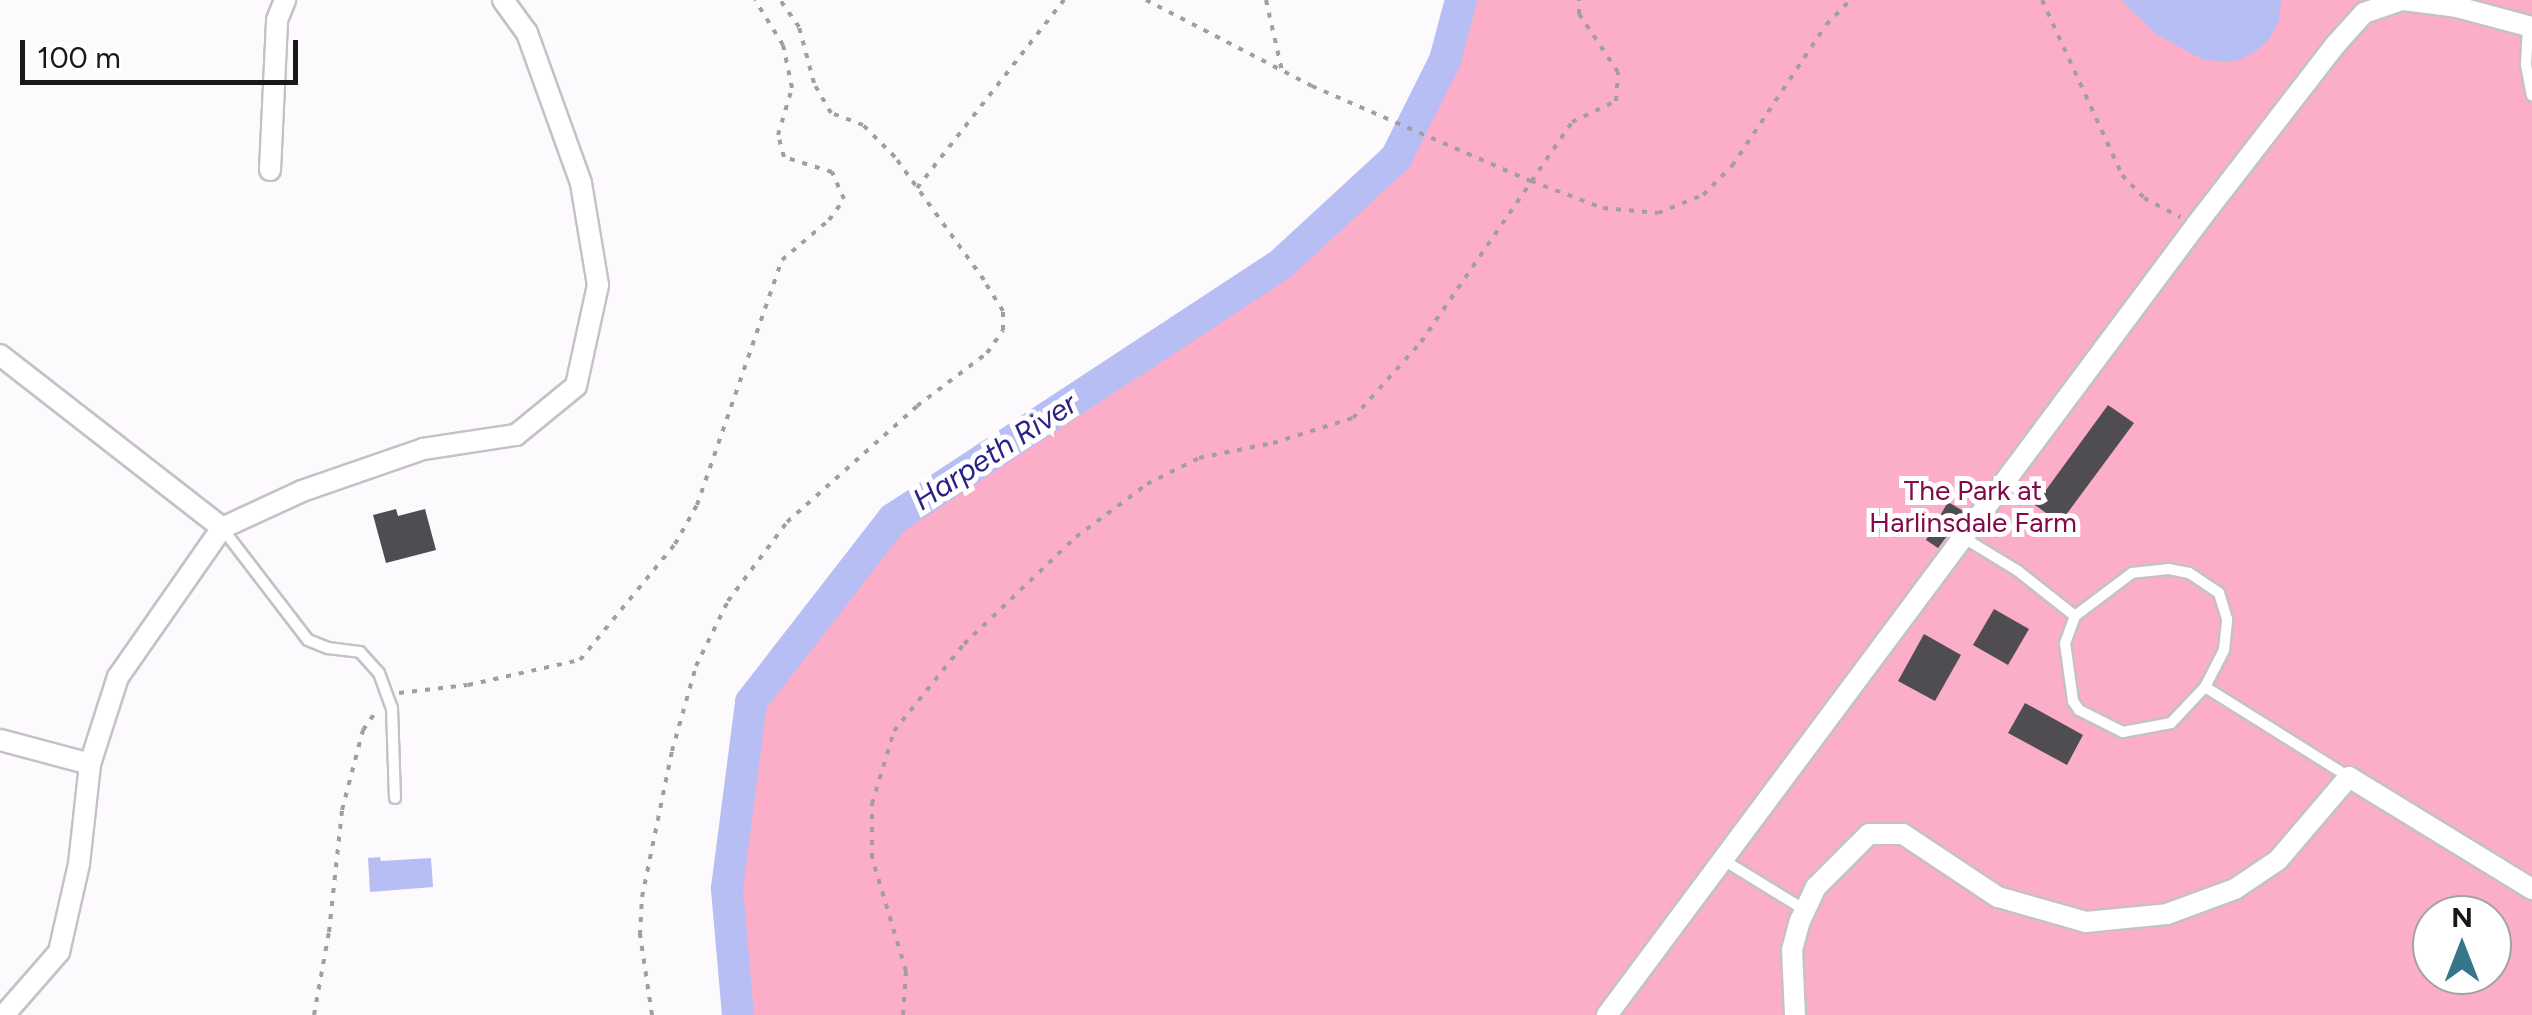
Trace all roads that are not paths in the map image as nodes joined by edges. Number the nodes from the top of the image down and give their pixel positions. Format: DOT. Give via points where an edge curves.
graph roads {
  1 [pos="284,0"];
  2 [pos="503,0"];
  3 [pos="2403,0"];
  4 [pos="2530,26"];
  5 [pos="2532,95"];
  6 [pos="270,170"];
  7 [pos="0,355"];
  8 [pos="222,528"];
  9 [pos="1964,538"];
  10 [pos="2076,616"];
  11 [pos="2204,687"];
  12 [pos="0,740"];
  13 [pos="90,764"];
  14 [pos="2349,777"];
  15 [pos="395,798"];
  16 [pos="1725,861"];
  17 [pos="2532,889"];
  18 [pos="1805,910"];
  19 [pos="4,1015"];
  20 [pos="1606,1015"];
  21 [pos="1795,1015"];
  1 -- 6 [label="street" via="276,20"];
  2 -- 8 [label="street" via="527,33 582,183 598,285 576,386 516,435 423,449 302,491"];
  3 -- 4 [label="street"];
  3 -- 9 [label="street" via="2356,19"];
  4 -- 5 [label="lane" via="2526,66"];
  7 -- 8 [label="street"];
  8 -- 13 [label="street" via="118,676"];
  8 -- 15 [label="lane" via="308,640 360,652 378,673 388,695"];
  9 -- 10 [label="lane"];
  9 -- 16 [label="street"];
  10 -- 11 [label="lane" via="2065,643 2068,681 2080,710 2123,732 2158,728 2172,723"];
  10 -- 11 [label="lane" via="2132,573 2169,569 2208,583 2227,618 2224,650"];
  11 -- 14 [label="lane"];
  12 -- 13 [label="street"];
  13 -- 19 [label="street" via="79,864 59,952"];
  14 -- 17 [label="street"];
  14 -- 18 [label="street" via="2278,860 2235,890 2167,914 2086,922 1998,897 1903,834 1870,834 1816,887"];
  16 -- 18 [label="lane"];
  16 -- 20 [label="street"];
  18 -- 21 [label="street" via="1792,950"];
}
